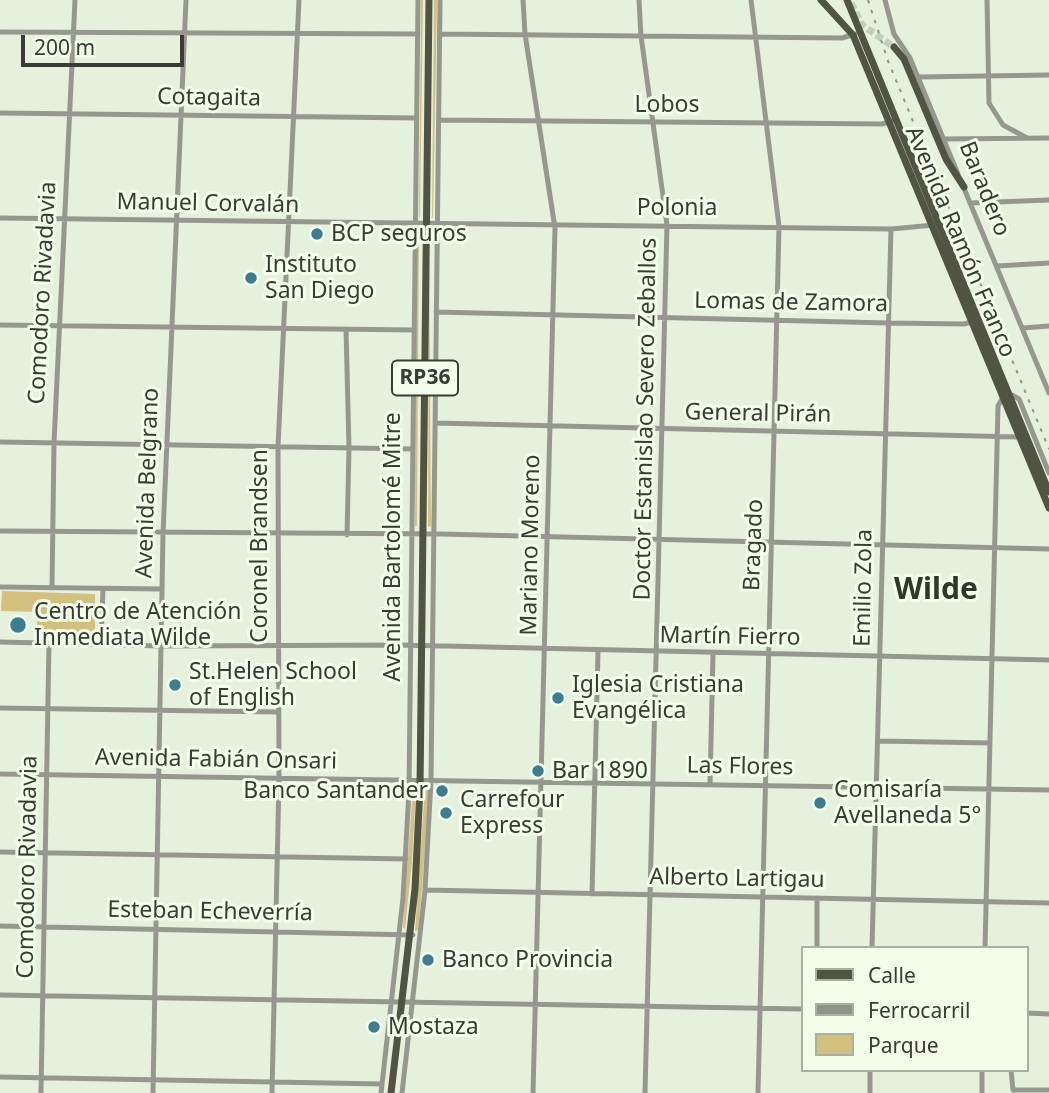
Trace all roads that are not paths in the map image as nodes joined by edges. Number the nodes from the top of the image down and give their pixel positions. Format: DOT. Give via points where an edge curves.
graph roads {
  1 [pos="75,0"];
  2 [pos="186,0"];
  3 [pos="299,0"];
  4 [pos="418,0"];
  5 [pos="429,0"];
  6 [pos="440,0"];
  7 [pos="523,0"];
  8 [pos="639,0"];
  9 [pos="751,0"];
  10 [pos="821,0"];
  11 [pos="847,0"];
  12 [pos="885,0"];
  13 [pos="987,0"];
  14 [pos="0,32"];
  15 [pos="73,32"];
  16 [pos="184,32"];
  17 [pos="297,32"];
  18 [pos="418,34"];
  19 [pos="440,34"];
  20 [pos="525,34"];
  21 [pos="856,34"];
  22 [pos="640,36"];
  23 [pos="753,36"];
  24 [pos="894,47"];
  25 [pos="1049,75"];
  26 [pos="988,76"];
  27 [pos="918,77"];
  28 [pos="0,113"];
  29 [pos="69,114"];
  30 [pos="180,115"];
  31 [pos="292,116"];
  32 [pos="417,118"];
  33 [pos="439,120"];
  34 [pos="539,121"];
  35 [pos="892,121"];
  36 [pos="653,122"];
  37 [pos="764,123"];
  38 [pos="1009,131"];
  39 [pos="1006,138"];
  40 [pos="1027,138"];
  41 [pos="1049,138"];
  42 [pos="944,139"];
  43 [pos="964,187"];
  44 [pos="1049,200"];
  45 [pos="970,203"];
  46 [pos="0,218"];
  47 [pos="65,220"];
  48 [pos="175,220"];
  49 [pos="288,223"];
  50 [pos="415,223"];
  51 [pos="426,223"];
  52 [pos="437,223"];
  53 [pos="555,224"];
  54 [pos="935,224"];
  55 [pos="667,225"];
  56 [pos="779,226"];
  57 [pos="891,229"];
  58 [pos="1049,263"];
  59 [pos="997,266"];
  60 [pos="436,312"];
  61 [pos="554,315"];
  62 [pos="665,318"];
  63 [pos="776,320"];
  64 [pos="974,321"];
  65 [pos="888,323"];
  66 [pos="0,325"];
  67 [pos="60,325"];
  68 [pos="1049,326"];
  69 [pos="171,327"];
  70 [pos="283,328"];
  71 [pos="1023,328"];
  72 [pos="346,329"];
  73 [pos="414,330"];
  74 [pos="1049,393"];
  75 [pos="1006,396"];
  76 [pos="435,423"];
  77 [pos="551,426"];
  78 [pos="662,428"];
  79 [pos="775,432"];
  80 [pos="884,434"];
  81 [pos="998,436"];
  82 [pos="1023,437"];
  83 [pos="0,442"];
  84 [pos="54,443"];
  85 [pos="1036,443"];
  86 [pos="166,444"];
  87 [pos="278,447"];
  88 [pos="349,448"];
  89 [pos="412,449"];
  90 [pos="1049,473"];
  91 [pos="1049,492"];
  92 [pos="1049,508"];
  93 [pos="0,531"];
  94 [pos="51,532"];
  95 [pos="163,534"];
  96 [pos="412,534"];
  97 [pos="423,534"];
  98 [pos="434,534"];
  99 [pos="277,535"];
  100 [pos="347,535"];
  101 [pos="550,537"];
  102 [pos="660,540"];
  103 [pos="771,542"];
  104 [pos="883,545"];
  105 [pos="994,548"];
  106 [pos="1049,549"];
  107 [pos="0,587"];
  108 [pos="52,588"];
  109 [pos="103,589"];
  110 [pos="162,589"];
  111 [pos="0,642"];
  112 [pos="49,643"];
  113 [pos="101,644"];
  114 [pos="162,646"];
  115 [pos="278,646"];
  116 [pos="410,646"];
  117 [pos="422,646"];
  118 [pos="433,647"];
  119 [pos="545,649"];
  120 [pos="598,652"];
  121 [pos="658,653"];
  122 [pos="713,653"];
  123 [pos="769,655"];
  124 [pos="880,658"];
  125 [pos="992,660"];
  126 [pos="1049,660"];
  127 [pos="0,708"];
  128 [pos="49,709"];
  129 [pos="161,711"];
  130 [pos="278,712"];
  131 [pos="878,741"];
  132 [pos="990,743"];
  133 [pos="0,774"];
  134 [pos="47,775"];
  135 [pos="160,777"];
  136 [pos="279,779"];
  137 [pos="409,779"];
  138 [pos="421,780"];
  139 [pos="431,780"];
  140 [pos="543,781"];
  141 [pos="594,782"];
  142 [pos="654,783"];
  143 [pos="710,784"];
  144 [pos="765,784"];
  145 [pos="878,787"];
  146 [pos="988,788"];
  147 [pos="1049,790"];
  148 [pos="0,852"];
  149 [pos="46,853"];
  150 [pos="158,854"];
  151 [pos="278,858"];
  152 [pos="406,859"];
  153 [pos="425,890"];
  154 [pos="539,892"];
  155 [pos="592,894"];
  156 [pos="651,895"];
  157 [pos="763,897"];
  158 [pos="817,898"];
  159 [pos="873,899"];
  160 [pos="987,901"];
  161 [pos="1049,903"];
  162 [pos="0,926"];
  163 [pos="44,926"];
  164 [pos="157,928"];
  165 [pos="275,931"];
  166 [pos="399,933"];
  167 [pos="409,935"];
  168 [pos="420,936"];
  169 [pos="817,946"];
  170 [pos="872,946"];
  171 [pos="985,946"];
  172 [pos="0,995"];
  173 [pos="43,996"];
  174 [pos="155,998"];
  175 [pos="274,1000"];
  176 [pos="391,1003"];
  177 [pos="402,1003"];
  178 [pos="412,1003"];
  179 [pos="537,1005"];
  180 [pos="647,1007"];
  181 [pos="760,1009"];
  182 [pos="800,1009"];
  183 [pos="1028,1013"];
  184 [pos="1049,1014"];
  185 [pos="870,1072"];
  186 [pos="982,1072"];
  187 [pos="1011,1072"];
  188 [pos="0,1077"];
  189 [pos="41,1078"];
  190 [pos="153,1080"];
  191 [pos="272,1083"];
  192 [pos="382,1084"];
  193 [pos="1049,1090"];
  194 [pos="41,1093"];
  195 [pos="153,1093"];
  196 [pos="272,1093"];
  197 [pos="381,1093"];
  198 [pos="391,1093"];
  199 [pos="402,1093"];
  200 [pos="533,1093"];
  201 [pos="645,1093"];
  202 [pos="758,1093"];
  203 [pos="870,1093"];
  204 [pos="982,1093"];
  1 -- 15 [label="street, Comodoro Rivadavia"];
  2 -- 16 [label="street, Avenida Belgrano"];
  3 -- 17 [label="street, Coronel Brandsen"];
  4 -- 18 [label="street, Avenida Bartolomé Mitre"];
  5 -- 51 [label="main road, Avenida Bartolomé Mitre / RP36"];
  6 -- 19 [label="street, Avenida Bartolomé Mitre"];
  7 -- 20 [label="street, Mariano Moreno"];
  8 -- 22 [label="street, Doctor Estanislao Severo Zeballos"];
  9 -- 23 [label="street, Bragado"];
  10 -- 21 [label="main road, Avenida Ramón Franco"];
  11 -- 21 [label="main road, Avenida Ramón Franco"];
  12 -- 27 [label="street, Baradero" via="894,34"];
  13 -- 26 [label="street"];
  14 -- 15 [label="street"];
  15 -- 16 [label="street"];
  15 -- 29 [label="street, Comodoro Rivadavia"];
  16 -- 17 [label="street"];
  16 -- 30 [label="street, Avenida Belgrano"];
  17 -- 18 [label="street"];
  17 -- 31 [label="street, Coronel Brandsen"];
  18 -- 32 [label="street, Avenida Bartolomé Mitre"];
  19 -- 20 [label="street"];
  19 -- 33 [label="street, Avenida Bartolomé Mitre"];
  20 -- 22 [label="street"];
  20 -- 34 [label="street, Mariano Moreno"];
  21 -- 23 [label="street" via="842,38"];
  21 -- 35 [label="main road, Avenida Ramón Franco"];
  22 -- 23 [label="street"];
  22 -- 36 [label="street, Doctor Estanislao Severo Zeballos"];
  23 -- 37 [label="street, Bragado"];
  24 -- 43 [label="main road" via="904,59 946,159"];
  25 -- 26 [label="street"];
  26 -- 27 [label="street"];
  26 -- 38 [label="street" via="992,111"];
  27 -- 42 [label="street, Baradero"];
  28 -- 29 [label="street, Cotagaita"];
  29 -- 30 [label="street, Cotagaita"];
  29 -- 47 [label="street, Comodoro Rivadavia"];
  30 -- 31 [label="street, Cotagaita"];
  30 -- 48 [label="street, Avenida Belgrano"];
  31 -- 32 [label="street, Cotagaita"];
  31 -- 49 [label="street, Coronel Brandsen"];
  32 -- 50 [label="street, Avenida Bartolomé Mitre"];
  33 -- 34 [label="street, Lobos"];
  33 -- 52 [label="street, Avenida Bartolomé Mitre"];
  34 -- 36 [label="street, Lobos"];
  34 -- 53 [label="street, Mariano Moreno"];
  35 -- 37 [label="street, Lobos"];
  35 -- 54 [label="main road, Avenida Ramón Franco"];
  36 -- 37 [label="street, Lobos"];
  36 -- 55 [label="street, Doctor Estanislao Severo Zeballos"];
  37 -- 56 [label="street, Bragado"];
  38 -- 39 [label="street"];
  38 -- 40 [label="street"];
  39 -- 40 [label="street"];
  39 -- 42 [label="street"];
  40 -- 41 [label="street"];
  42 -- 43 [label="street, Baradero"];
  43 -- 45 [label="street, Baradero"];
  44 -- 45 [label="street"];
  45 -- 59 [label="street, Baradero"];
  46 -- 47 [label="street, Manuel Corvalán"];
  47 -- 48 [label="street, Manuel Corvalán"];
  47 -- 67 [label="street, Comodoro Rivadavia"];
  48 -- 49 [label="street, Manuel Corvalán"];
  48 -- 69 [label="street, Avenida Belgrano"];
  49 -- 50 [label="street, Manuel Corvalán"];
  49 -- 70 [label="street, Coronel Brandsen"];
  50 -- 51 [label="street, Polonia"];
  50 -- 73 [label="street, Avenida Bartolomé Mitre"];
  51 -- 52 [label="street, Polonia"];
  51 -- 97 [label="main road, Avenida Bartolomé Mitre / RP36"];
  52 -- 53 [label="street, Polonia"];
  52 -- 60 [label="street, Avenida Bartolomé Mitre"];
  53 -- 55 [label="street, Polonia"];
  53 -- 61 [label="street, Mariano Moreno"];
  54 -- 57 [label="street, Polonia"];
  54 -- 64 [label="main road, Avenida Ramón Franco"];
  55 -- 56 [label="street, Polonia"];
  55 -- 62 [label="street, Doctor Estanislao Severo Zeballos"];
  56 -- 57 [label="street, Polonia"];
  56 -- 63 [label="street, Bragado"];
  57 -- 65 [label="street, Emilio Zola"];
  58 -- 59 [label="street"];
  59 -- 71 [label="street, Baradero"];
  60 -- 61 [label="street, Lomas de Zamora"];
  60 -- 76 [label="street, Avenida Bartolomé Mitre"];
  61 -- 62 [label="street, Lomas de Zamora"];
  61 -- 77 [label="street, Mariano Moreno"];
  62 -- 63 [label="street, Lomas de Zamora"];
  62 -- 78 [label="street, Doctor Estanislao Severo Zeballos"];
  63 -- 65 [label="street, Lomas de Zamora"];
  63 -- 79 [label="street, Bragado"];
  64 -- 65 [label="street, Lomas de Zamora"];
  64 -- 75 [label="main road, Avenida Ramón Franco"];
  65 -- 80 [label="street, Emilio Zola"];
  66 -- 67 [label="street"];
  67 -- 69 [label="street"];
  67 -- 84 [label="street, Comodoro Rivadavia"];
  68 -- 71 [label="street"];
  69 -- 70 [label="street"];
  69 -- 86 [label="street, Avenida Belgrano"];
  70 -- 72 [label="street"];
  70 -- 87 [label="street, Coronel Brandsen"];
  71 -- 74 [label="street, Baradero"];
  72 -- 73 [label="street"];
  72 -- 88 [label="street"];
  73 -- 89 [label="street, Avenida Bartolomé Mitre"];
  75 -- 81 [label="street" via="998,406"];
  75 -- 82 [label="main road, Avenida Ramón Franco"];
  75 -- 85 [label="street" via="1019,399"];
  76 -- 77 [label="street, General Pirán"];
  76 -- 98 [label="street, Avenida Bartolomé Mitre"];
  77 -- 78 [label="street, General Pirán"];
  77 -- 101 [label="street, Mariano Moreno"];
  78 -- 79 [label="street, General Pirán"];
  78 -- 102 [label="street, Doctor Estanislao Severo Zeballos"];
  79 -- 80 [label="street, General Pirán"];
  79 -- 103 [label="street, Bragado"];
  80 -- 81 [label="street, General Pirán"];
  80 -- 104 [label="street, Emilio Zola"];
  81 -- 82 [label="street, General Pirán"];
  81 -- 105 [label="street"];
  82 -- 85 [label="street"];
  82 -- 91 [label="main road, Avenida Ramón Franco"];
  82 -- 92 [label="main road, Avenida Ramón Franco"];
  83 -- 84 [label="street"];
  84 -- 86 [label="street"];
  84 -- 94 [label="street, Comodoro Rivadavia"];
  85 -- 90 [label="street"];
  86 -- 87 [label="street"];
  86 -- 95 [label="street, Avenida Belgrano"];
  87 -- 88 [label="street"];
  87 -- 99 [label="street, Coronel Brandsen"];
  88 -- 89 [label="street"];
  88 -- 100 [label="street"];
  89 -- 96 [label="street, Avenida Bartolomé Mitre"];
  93 -- 94 [label="street"];
  94 -- 95 [label="street"];
  94 -- 108 [label="street, Comodoro Rivadavia"];
  95 -- 99 [label="street"];
  95 -- 110 [label="street, Avenida Belgrano"];
  96 -- 97 [label="street"];
  96 -- 100 [label="street"];
  96 -- 116 [label="street, Avenida Bartolomé Mitre"];
  97 -- 98 [label="street"];
  97 -- 117 [label="main road, Avenida Bartolomé Mitre / RP36"];
  98 -- 101 [label="street"];
  98 -- 118 [label="street, Avenida Bartolomé Mitre"];
  99 -- 100 [label="street"];
  99 -- 115 [label="street, Coronel Brandsen"];
  101 -- 102 [label="street"];
  101 -- 119 [label="street, Mariano Moreno"];
  102 -- 103 [label="street"];
  102 -- 121 [label="street, Doctor Estanislao Severo Zeballos"];
  103 -- 104 [label="street"];
  103 -- 123 [label="street, Bragado"];
  104 -- 105 [label="street"];
  104 -- 124 [label="street, Emilio Zola"];
  105 -- 106 [label="street"];
  105 -- 125 [label="street"];
  107 -- 108 [label="street"];
  108 -- 109 [label="street"];
  109 -- 110 [label="street"];
  109 -- 113 [label="street"];
  110 -- 114 [label="street, Avenida Belgrano"];
  111 -- 112 [label="street, Martín Fierro"];
  112 -- 113 [label="street, Martín Fierro"];
  112 -- 128 [label="street, Comodoro Rivadavia"];
  113 -- 114 [label="street, Martín Fierro"];
  114 -- 115 [label="street, Martín Fierro"];
  114 -- 129 [label="street, Avenida Belgrano"];
  115 -- 116 [label="street, Martín Fierro"];
  115 -- 130 [label="street, Coronel Brandsen"];
  116 -- 117 [label="street, Martín Fierro"];
  116 -- 137 [label="street, Avenida Bartolomé Mitre"];
  117 -- 118 [label="street, Martín Fierro"];
  117 -- 138 [label="main road, Avenida Bartolomé Mitre / RP36"];
  118 -- 119 [label="street, Martín Fierro"];
  118 -- 139 [label="street, Avenida Bartolomé Mitre"];
  119 -- 120 [label="street, Martín Fierro"];
  119 -- 140 [label="street, Mariano Moreno"];
  120 -- 121 [label="street, Martín Fierro"];
  120 -- 141 [label="street"];
  121 -- 122 [label="street, Martín Fierro"];
  121 -- 142 [label="street, Doctor Estanislao Severo Zeballos"];
  122 -- 123 [label="street, Martín Fierro"];
  122 -- 143 [label="street"];
  123 -- 124 [label="street, Martín Fierro"];
  123 -- 144 [label="street, Bragado"];
  124 -- 125 [label="street, Martín Fierro"];
  124 -- 131 [label="street, Emilio Zola"];
  125 -- 126 [label="street, Martín Fierro"];
  125 -- 132 [label="street"];
  127 -- 128 [label="street"];
  128 -- 129 [label="street"];
  128 -- 134 [label="street, Comodoro Rivadavia"];
  129 -- 130 [label="street"];
  129 -- 135 [label="street, Avenida Belgrano"];
  130 -- 136 [label="street, Coronel Brandsen"];
  131 -- 132 [label="street"];
  131 -- 145 [label="street, Emilio Zola"];
  132 -- 146 [label="street"];
  133 -- 134 [label="street, Avenida Fabián Onsari"];
  134 -- 135 [label="street, Avenida Fabián Onsari"];
  134 -- 149 [label="street, Comodoro Rivadavia"];
  135 -- 136 [label="street, Avenida Fabián Onsari"];
  135 -- 150 [label="street, Avenida Belgrano"];
  136 -- 137 [label="street, Avenida Fabián Onsari"];
  136 -- 151 [label="street, Coronel Brandsen"];
  137 -- 138 [label="street, Avenida Fabián Onsari"];
  137 -- 152 [label="street, Avenida Bartolomé Mitre"];
  138 -- 139 [label="street, Avenida Fabián Onsari"];
  138 -- 167 [label="main road, Avenida Bartolomé Mitre / RP36"];
  139 -- 140 [label="street, Las Flores"];
  139 -- 153 [label="street, Avenida Bartolomé Mitre"];
  140 -- 141 [label="street, Las Flores"];
  140 -- 154 [label="street, Mariano Moreno"];
  141 -- 142 [label="street, Las Flores"];
  141 -- 155 [label="street"];
  142 -- 143 [label="street, Las Flores"];
  142 -- 156 [label="street, Doctor Estanislao Severo Zeballos"];
  143 -- 144 [label="street, Las Flores"];
  144 -- 145 [label="street, Las Flores"];
  144 -- 157 [label="street, Bragado"];
  145 -- 146 [label="street, Las Flores"];
  145 -- 159 [label="street, Emilio Zola"];
  146 -- 147 [label="street, Las Flores"];
  146 -- 160 [label="street"];
  148 -- 149 [label="street"];
  149 -- 150 [label="street"];
  149 -- 163 [label="street, Comodoro Rivadavia"];
  150 -- 151 [label="street"];
  150 -- 164 [label="street, Avenida Belgrano"];
  151 -- 152 [label="street"];
  151 -- 165 [label="street, Coronel Brandsen"];
  152 -- 166 [label="street, Avenida Bartolomé Mitre"];
  153 -- 154 [label="street, Alberto Lartigau"];
  153 -- 168 [label="street, Avenida Bartolomé Mitre"];
  154 -- 155 [label="street, Alberto Lartigau"];
  154 -- 179 [label="street, Mariano Moreno"];
  155 -- 156 [label="street, Alberto Lartigau"];
  156 -- 157 [label="street, Alberto Lartigau"];
  156 -- 180 [label="street, Doctor Estanislao Severo Zeballos"];
  157 -- 158 [label="street, Alberto Lartigau"];
  157 -- 181 [label="street, Bragado"];
  158 -- 159 [label="street, Alberto Lartigau"];
  158 -- 169 [label="street"];
  159 -- 160 [label="street, Alberto Lartigau"];
  159 -- 170 [label="street, Emilio Zola"];
  160 -- 161 [label="street, Alberto Lartigau"];
  160 -- 171 [label="street"];
  162 -- 163 [label="street, Esteban Echeverría"];
  163 -- 164 [label="street, Esteban Echeverría"];
  163 -- 173 [label="street, Comodoro Rivadavia"];
  164 -- 165 [label="street, Esteban Echeverría"];
  164 -- 174 [label="street, Avenida Belgrano"];
  165 -- 166 [label="street, Esteban Echeverría"];
  165 -- 175 [label="street, Coronel Brandsen"];
  166 -- 167 [label="street, Esteban Echeverría"];
  166 -- 176 [label="street, Avenida Bartolomé Mitre"];
  167 -- 168 [label="street, Esteban Echeverría"];
  167 -- 177 [label="main road, Avenida Bartolomé Mitre / RP36"];
  168 -- 178 [label="street, Avenida Bartolomé Mitre"];
  172 -- 173 [label="street"];
  173 -- 174 [label="street"];
  173 -- 189 [label="street, Comodoro Rivadavia"];
  174 -- 175 [label="street"];
  174 -- 190 [label="street, Avenida Belgrano"];
  175 -- 176 [label="street"];
  175 -- 191 [label="street, Coronel Brandsen"];
  176 -- 177 [label="street"];
  176 -- 192 [label="street, Avenida Bartolomé Mitre"];
  177 -- 178 [label="street"];
  177 -- 198 [label="main road, Avenida Bartolomé Mitre / RP36"];
  178 -- 179 [label="street"];
  178 -- 199 [label="street, Avenida Bartolomé Mitre"];
  179 -- 180 [label="street"];
  179 -- 200 [label="street, Mariano Moreno"];
  180 -- 181 [label="street"];
  180 -- 201 [label="street, Doctor Estanislao Severo Zeballos"];
  181 -- 182 [label="street"];
  181 -- 202 [label="street, Bragado"];
  183 -- 184 [label="street"];
  185 -- 203 [label="street"];
  186 -- 204 [label="street"];
  187 -- 193 [label="street" via="1013,1090"];
  188 -- 189 [label="street"];
  189 -- 190 [label="street"];
  189 -- 194 [label="street, Comodoro Rivadavia"];
  190 -- 191 [label="street"];
  190 -- 195 [label="street, Avenida Belgrano"];
  191 -- 192 [label="street"];
  191 -- 196 [label="street, Coronel Brandsen"];
  192 -- 197 [label="street, Avenida Bartolomé Mitre"];
}
